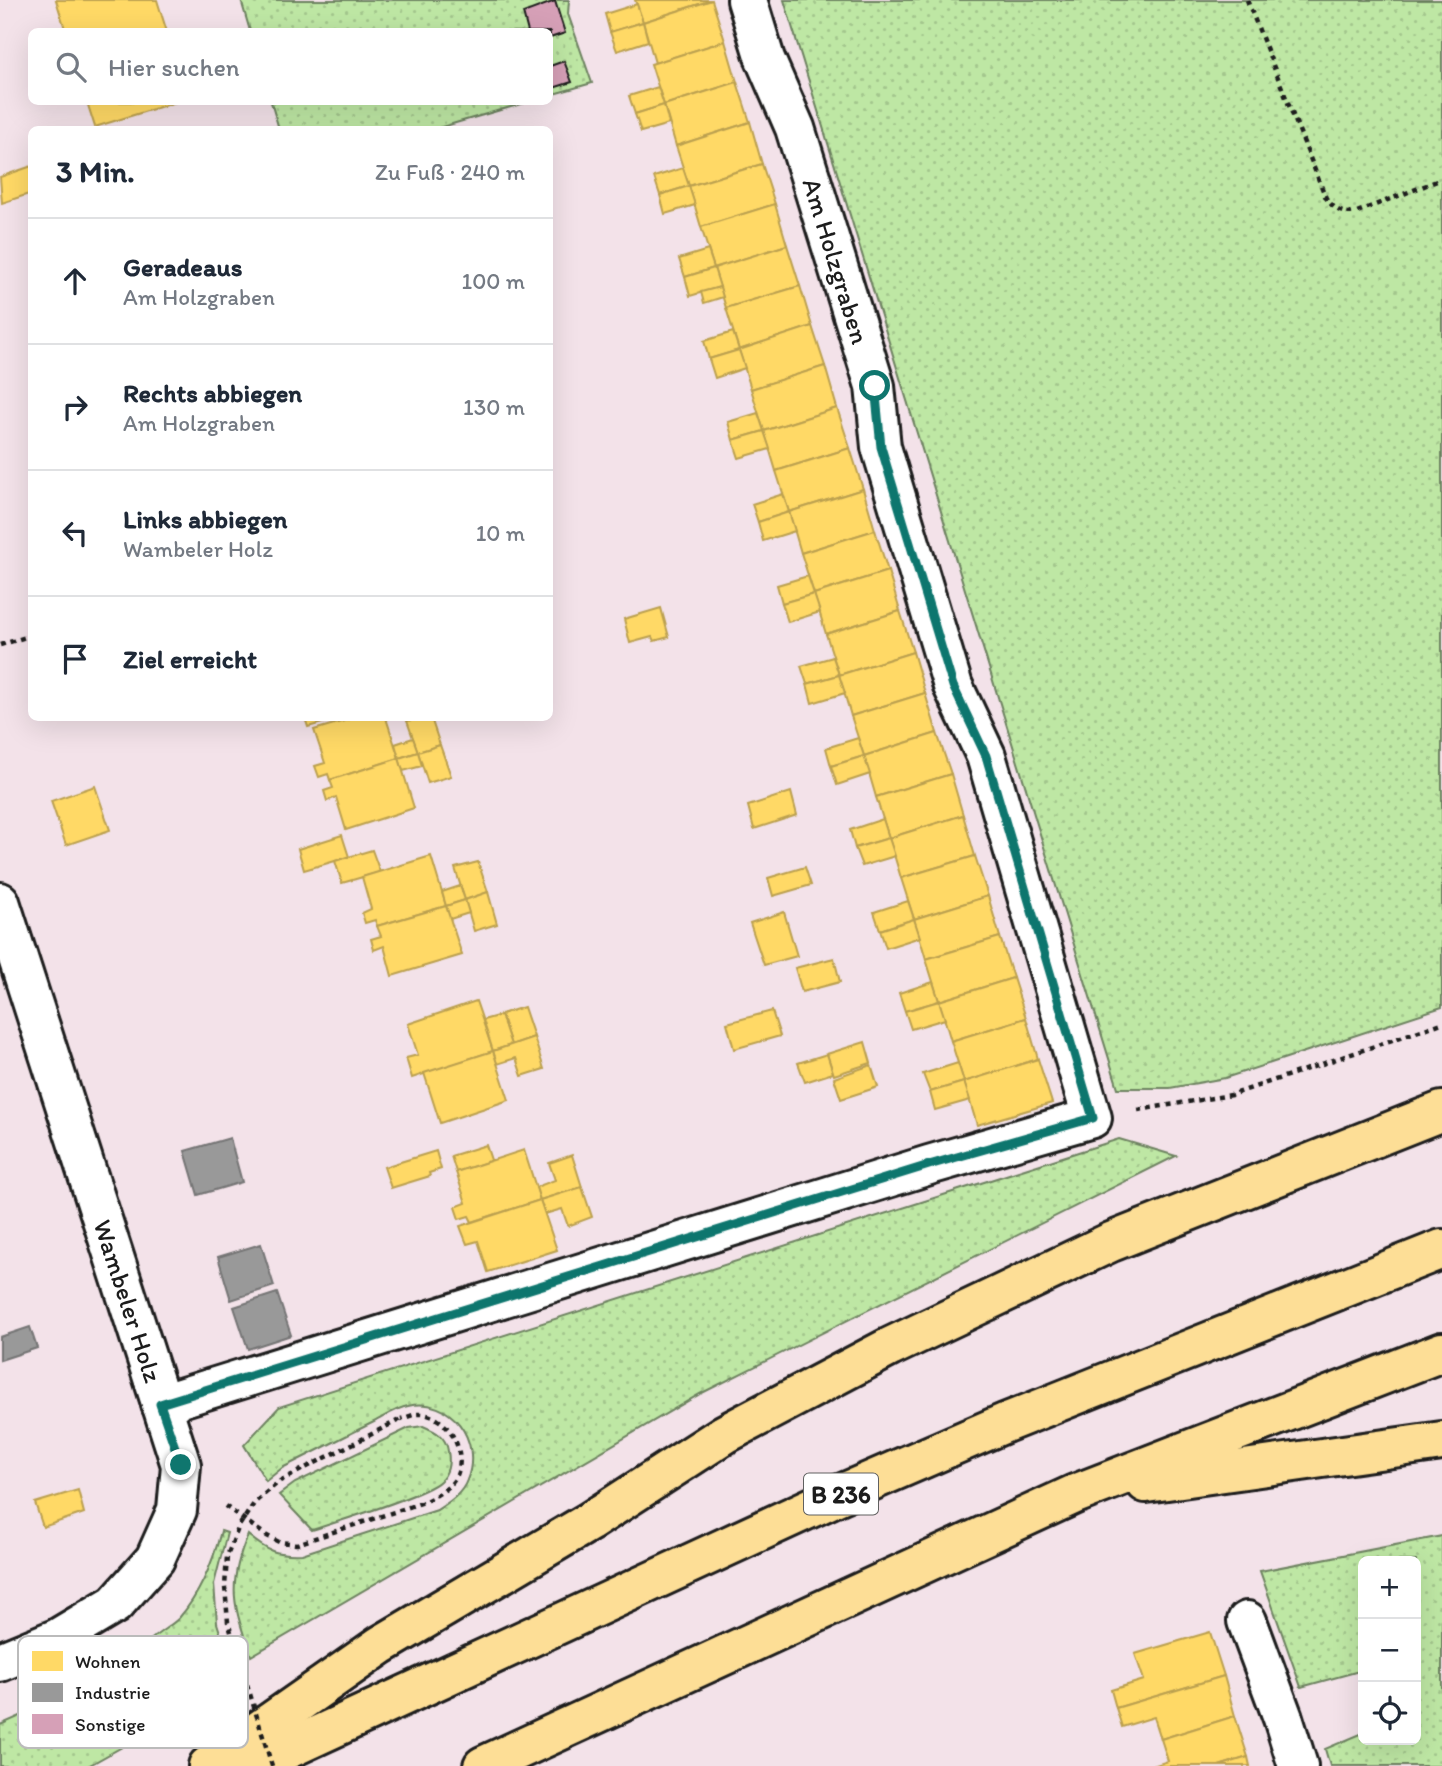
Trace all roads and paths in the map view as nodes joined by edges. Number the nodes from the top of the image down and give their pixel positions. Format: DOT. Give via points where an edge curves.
graph roads {
  1 [pos="747,0"];
  2 [pos="1247,0"];
  3 [pos="1442,179"];
  4 [pos="28,636"];
  5 [pos="0,645"];
  6 [pos="0,902"];
  7 [pos="1442,1023"];
  8 [pos="1442,1111"];
  9 [pos="1093,1118"];
  10 [pos="1442,1248"];
  11 [pos="1442,1352"];
  12 [pos="160,1404"];
  13 [pos="1442,1441"];
  14 [pos="181,1465"];
  15 [pos="1075,1494"];
  16 [pos="243,1520"];
  17 [pos="243,1520"];
  18 [pos="243,1520"];
  19 [pos="243,1520"];
  20 [pos="1247,1621"];
  21 [pos="61,1636"];
  22 [pos="232,1636"];
  23 [pos="18,1655"];
  24 [pos="0,1662"];
  25 [pos="248,1687"];
  26 [pos="248,1738"];
  27 [pos="234,1748"];
  28 [pos="208,1766"];
  29 [pos="251,1766"];
  30 [pos="272,1766"];
  31 [pos="483,1766"];
  32 [pos="1297,1766"];
  1 -- 9 [label="street, Am Holzgraben" via="765,59 795,128 871,373 885,461 953,686 986,756"];
  2 -- 3 [label="path" via="1334,209 1357,212"];
  4 -- 5 [label="path"];
  6 -- 12 [label="street, Wambeler Holz"];
  7 -- 9 [label="path" via="1231,1095"];
  8 -- 26 [label="highway" via="1111,1242 890,1347 725,1434 589,1522 380,1645"];
  9 -- 12 [label="street"];
  10 -- 29 [label="highway, B 236" via="1005,1423 841,1494"];
  11 -- 15 [label="highway"];
  12 -- 14 [label="street, Wambeler Holz"];
  13 -- 15 [label="highway"];
  14 -- 16 [label="path, bridge"];
  14 -- 21 [label="street, Wambeler Holz" via="177,1510 155,1559 115,1604"];
  15 -- 31 [label="highway"];
  17 -- 18 [label="path, bridge" via="279,1542 298,1544 442,1493 456,1478 460,1456 452,1434 437,1419 418,1414 401,1419 280,1481"];
  19 -- 22 [label="path, bridge" via="227,1556 225,1587"];
  20 -- 32 [label="street"];
  23 -- 24 [label="street, Wambeler Holz"];
  25 -- 30 [label="path, bridge"];
  27 -- 28 [label="highway"];
}
